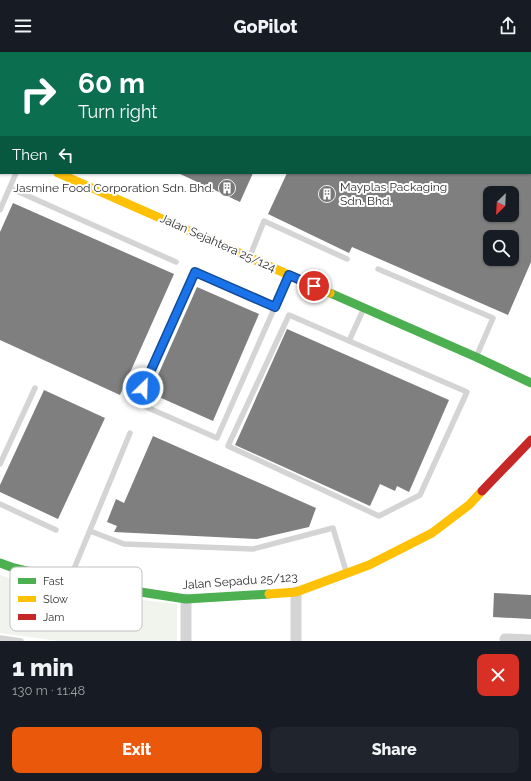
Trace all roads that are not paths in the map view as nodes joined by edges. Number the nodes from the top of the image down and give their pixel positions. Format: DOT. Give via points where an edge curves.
graph roads {
  1 [pos="16,174"];
  2 [pos="60,174"];
  3 [pos="10,188"];
  4 [pos="0,210"];
  5 [pos="249,257"];
  6 [pos="346,259"];
  7 [pos="176,262"];
  8 [pos="378,269"];
  9 [pos="289,275"];
  10 [pos="275,307"];
  11 [pos="365,308"];
  12 [pos="349,341"];
  13 [pos="476,357"];
  14 [pos="531,383"];
  15 [pos="34,388"];
  16 [pos="130,434"];
  17 [pos="531,440"];
  18 [pos="0,464"];
  19 [pos="0,504"];
  20 [pos="56,530"];
  21 [pos="90,531"];
  22 [pos="0,563"];
  23 [pos="11,567"];
  24 [pos="75,567"];
  25 [pos="347,574"];
  26 [pos="142,592"];
  27 [pos="296,592"];
  28 [pos="186,599"];
  29 [pos="0,638"];
  30 [pos="504,639"];
  31 [pos="531,640"];
  32 [pos="21,641"];
  33 [pos="186,641"];
  34 [pos="296,641"];
  1 -- 3 [label="lane"];
  2 -- 5 [label="street, Jalan Sejahtera 25/124"];
  3 -- 4 [label="lane"];
  3 -- 7 [label="lane"];
  5 -- 6 [label="lane" via="264,221"];
  5 -- 9 [label="street, Jalan Sejahtera 25/124"];
  8 -- 13 [label="lane" via="493,318"];
  9 -- 10 [label="lane"];
  9 -- 11 [label="street, Jalan Sejahtera 25/124"];
  10 -- 10 [label="lane" via="217,438 137,403 195,272"];
  11 -- 12 [label="lane"];
  11 -- 13 [label="street, Jalan Sejahtera 25/124"];
  12 -- 12 [label="lane" via="467,392 420,495 379,516 228,446 289,315"];
  13 -- 14 [label="street, Jalan Sejahtera 25/124"];
  15 -- 18 [label="lane"];
  16 -- 21 [label="lane"];
  17 -- 25 [label="street, Jalan Sepadu 25/123" via="469,505 432,533 369,566"];
  19 -- 20 [label="lane"];
  21 -- 24 [label="lane"];
  21 -- 25 [label="lane" via="124,544 253,549 333,528"];
  22 -- 23 [label="street, Jalan Sepadu 25/123"];
  25 -- 27 [label="street, Jalan Sepadu 25/123"];
  26 -- 28 [label="street, Jalan Sepadu 25/123"];
  27 -- 28 [label="street, Jalan Sepadu 25/123"];
  27 -- 34 [label="street"];
  28 -- 33 [label="street"];
  29 -- 32 [label="lane"];
  30 -- 31 [label="street"];
}
